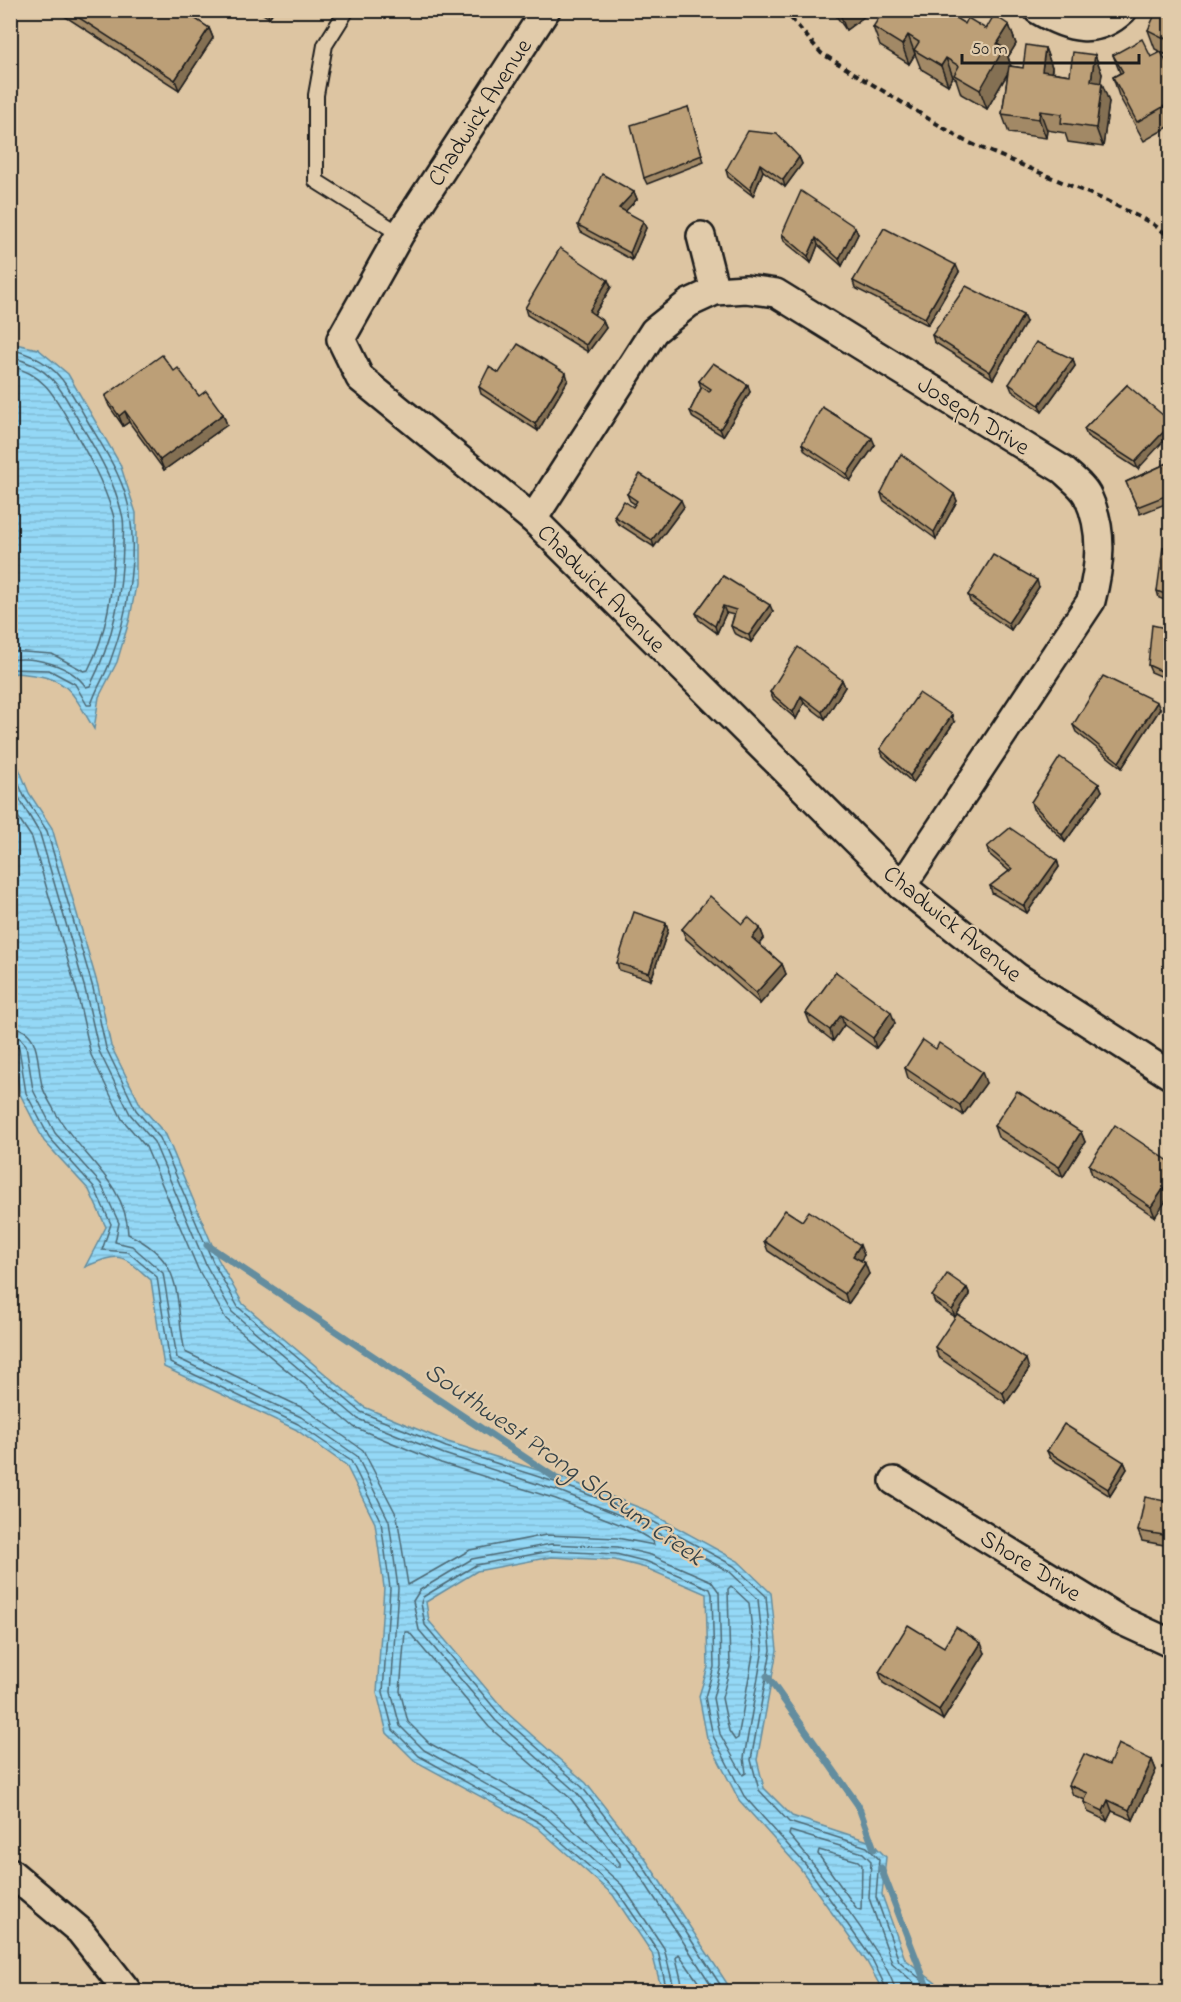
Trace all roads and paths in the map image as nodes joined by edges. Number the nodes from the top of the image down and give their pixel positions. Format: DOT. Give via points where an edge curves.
graph roads {
  1 [pos="347,10"];
  2 [pos="546,10"];
  3 [pos="784,10"];
  4 [pos="1038,10"];
  5 [pos="1124,10"];
  6 [pos="400,234"];
  7 [pos="701,236"];
  8 [pos="1170,237"];
  9 [pos="715,291"];
  10 [pos="533,519"];
  11 [pos="902,886"];
  12 [pos="1170,1075"];
  13 [pos="894,1481"];
  14 [pos="1170,1643"];
  15 [pos="10,1872"];
  16 [pos="128,1992"];
  1 -- 6 [label="lane" via="326,45 316,95 316,181"];
  2 -- 6 [label="street, Chadwick Avenue"];
  3 -- 8 [label="path" via="821,53 964,141 1107,201"];
  4 -- 5 [label="street" via="1058,22 1093,27 1110,23"];
  6 -- 10 [label="street, Chadwick Avenue" via="341,339 360,378"];
  7 -- 9 [label="street"];
  9 -- 10 [label="street, Joseph Drive" via="688,303 654,331"];
  9 -- 11 [label="street, Joseph Drive" via="746,289 776,294 1063,470 1088,495 1100,534 1098,572 1091,601"];
  10 -- 11 [label="street, Chadwick Avenue"];
  11 -- 12 [label="street, Chadwick Avenue" via="1017,977"];
  13 -- 14 [label="street, Shore Drive" via="1110,1614"];
  15 -- 16 [label="street" via="80,1931"];
}
